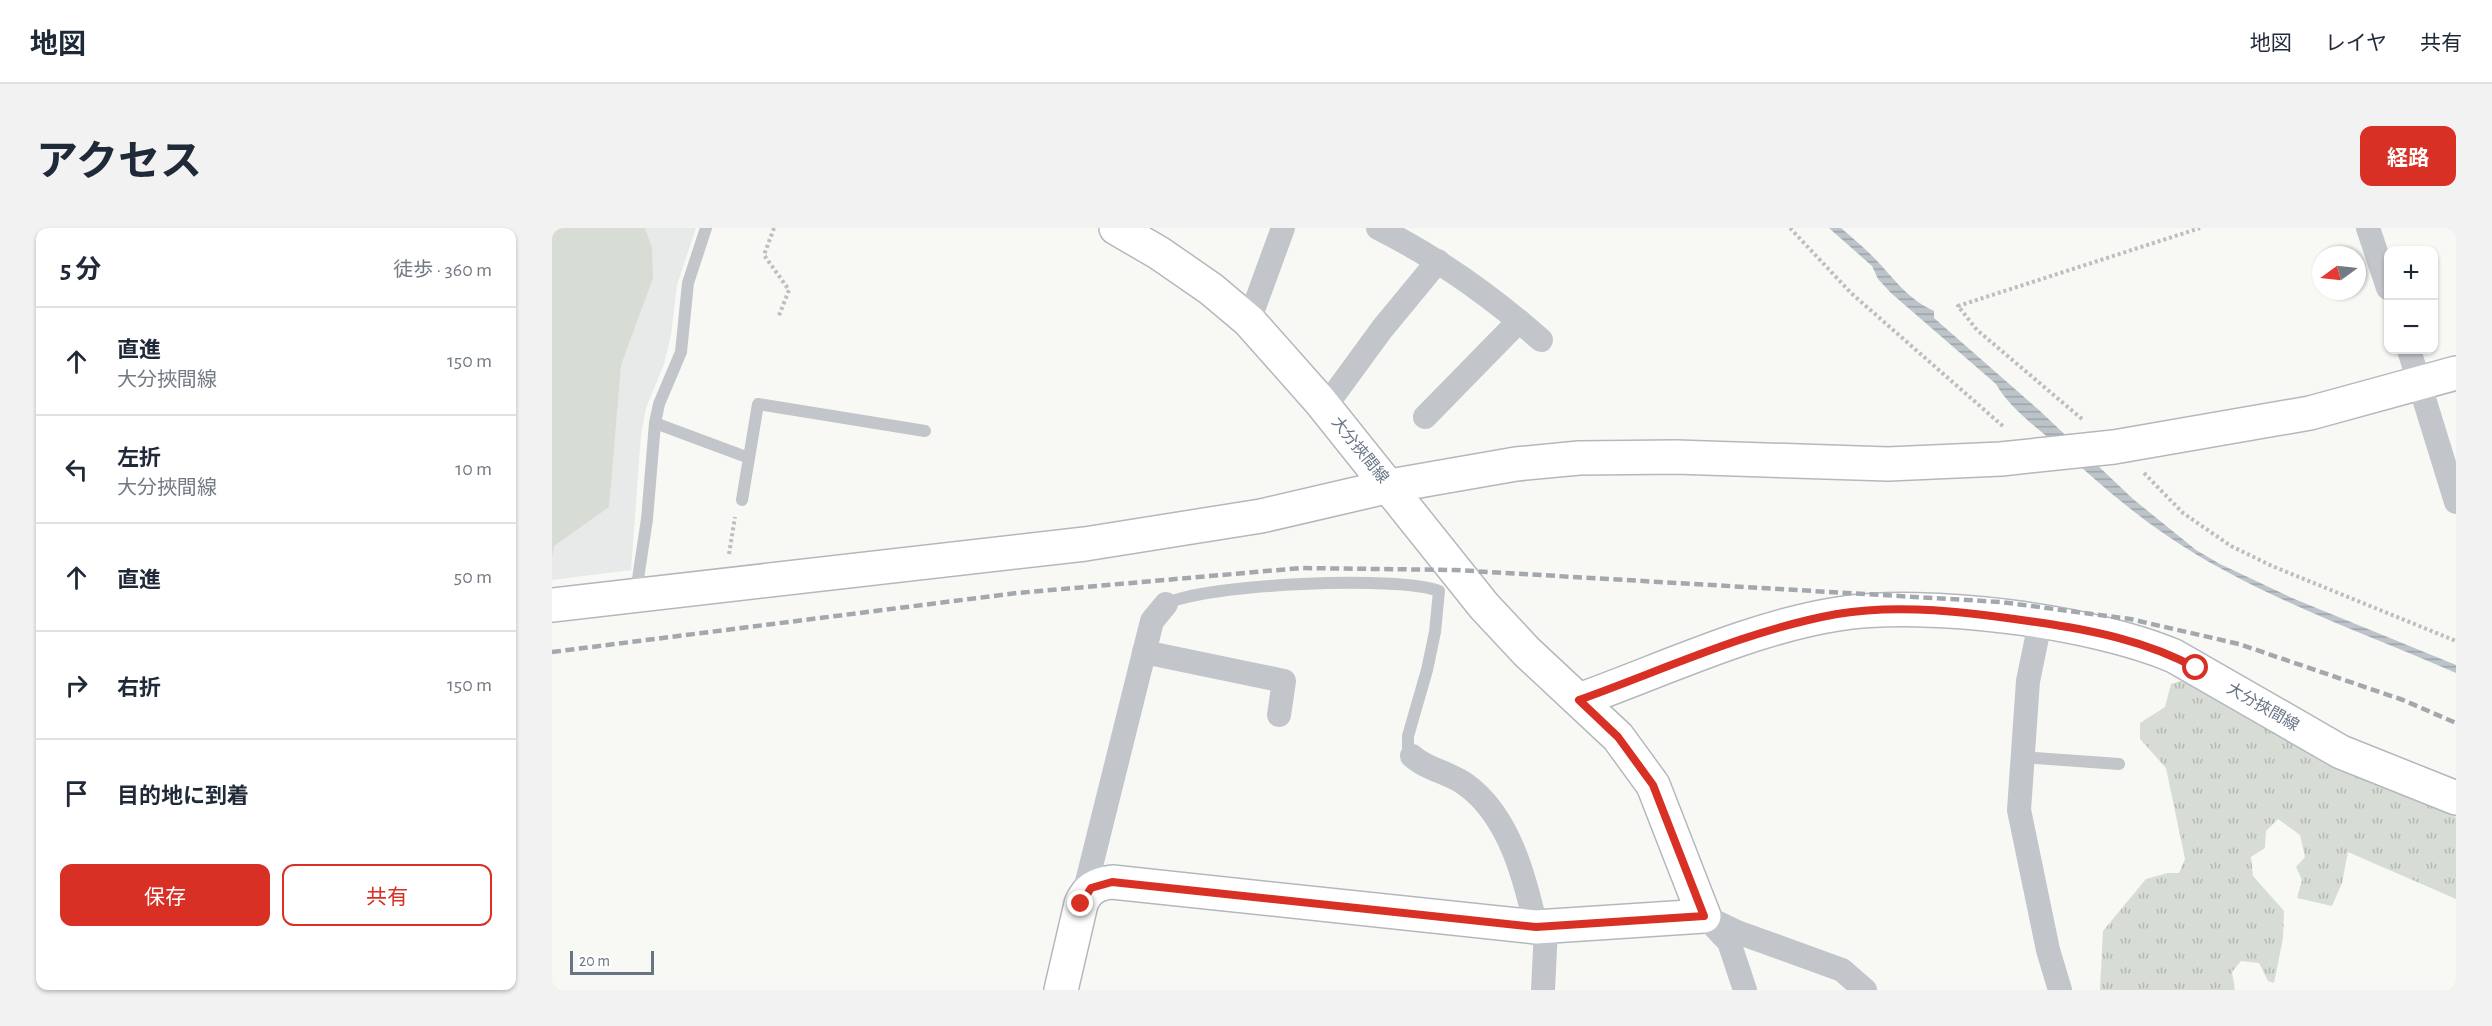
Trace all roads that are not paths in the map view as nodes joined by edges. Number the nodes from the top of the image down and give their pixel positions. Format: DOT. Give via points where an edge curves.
graph roads {
  1 [pos="706,228"];
  2 [pos="1116,228"];
  3 [pos="1283,228"];
  4 [pos="1378,228"];
  5 [pos="2368,228"];
  6 [pos="1437,261"];
  7 [pos="2384,276"];
  8 [pos="1249,321"];
  9 [pos="1519,321"];
  10 [pos="1541,340"];
  11 [pos="2410,354"];
  12 [pos="2456,373"];
  13 [pos="2420,383"];
  14 [pos="1325,407"];
  15 [pos="1425,417"];
  16 [pos="655,423"];
  17 [pos="925,431"];
  18 [pos="749,458"];
  19 [pos="1390,486"];
  20 [pos="742,501"];
  21 [pos="2456,502"];
  22 [pos="636,595"];
  23 [pos="1166,603"];
  24 [pos="552,605"];
  25 [pos="2040,623"];
  26 [pos="1144,652"];
  27 [pos="1579,700"];
  28 [pos="1279,715"];
  29 [pos="1412,756"];
  30 [pos="2023,757"];
  31 [pos="2119,764"];
  32 [pos="2456,798"];
  33 [pos="1081,904"];
  34 [pos="1704,916"];
  35 [pos="1541,927"];
  36 [pos="1061,990"];
  37 [pos="1543,990"];
  38 [pos="1745,990"];
  39 [pos="1865,990"];
  40 [pos="2060,990"];
  1 -- 16 [label="lane" via="688,283 681,352"];
  2 -- 8 [label="street, 大分挾間線" via="1202,283"];
  3 -- 8 [label="street"];
  4 -- 6 [label="street"];
  5 -- 7 [label="street"];
  6 -- 9 [label="street"];
  6 -- 14 [label="street"];
  8 -- 14 [label="street, 大分挾間線"];
  9 -- 10 [label="street"];
  9 -- 15 [label="street"];
  11 -- 13 [label="street"];
  12 -- 13 [label="street"];
  13 -- 19 [label="street" via="2261,423 2037,456 1888,464 1579,458 1516,464"];
  13 -- 21 [label="street"];
  14 -- 19 [label="street, 大分挾間線"];
  16 -- 18 [label="lane"];
  16 -- 22 [label="lane"];
  17 -- 18 [label="lane" via="758,404"];
  18 -- 20 [label="lane"];
  19 -- 22 [label="street" via="1261,516 1085,544"];
  19 -- 27 [label="street, 大分挾間線" via="1484,606"];
  22 -- 24 [label="street"];
  23 -- 26 [label="street" via="1152,621"];
  23 -- 29 [label="lane" via="1191,595 1341,582 1409,584 1439,591 1429,660 1408,736"];
  25 -- 27 [label="street, 大分挾間線" via="1944,612 1839,614 1751,637"];
  25 -- 30 [label="street" via="2028,681"];
  25 -- 32 [label="street, 大分挾間線" via="2152,647 2342,752"];
  26 -- 28 [label="street" via="1284,681"];
  26 -- 33 [label="street"];
  27 -- 34 [label="street, 大分挾間線" via="1632,754 1653,785"];
  29 -- 35 [label="street" via="1465,784 1494,813"];
  30 -- 31 [label="lane"];
  30 -- 40 [label="street" via="2018,798 2021,825"];
  33 -- 35 [label="street" via="1091,888 1112,882"];
  33 -- 36 [label="street"];
  34 -- 35 [label="street"];
  34 -- 38 [label="street" via="1728,942"];
  34 -- 39 [label="street" via="1842,970"];
  35 -- 37 [label="street"];
}
